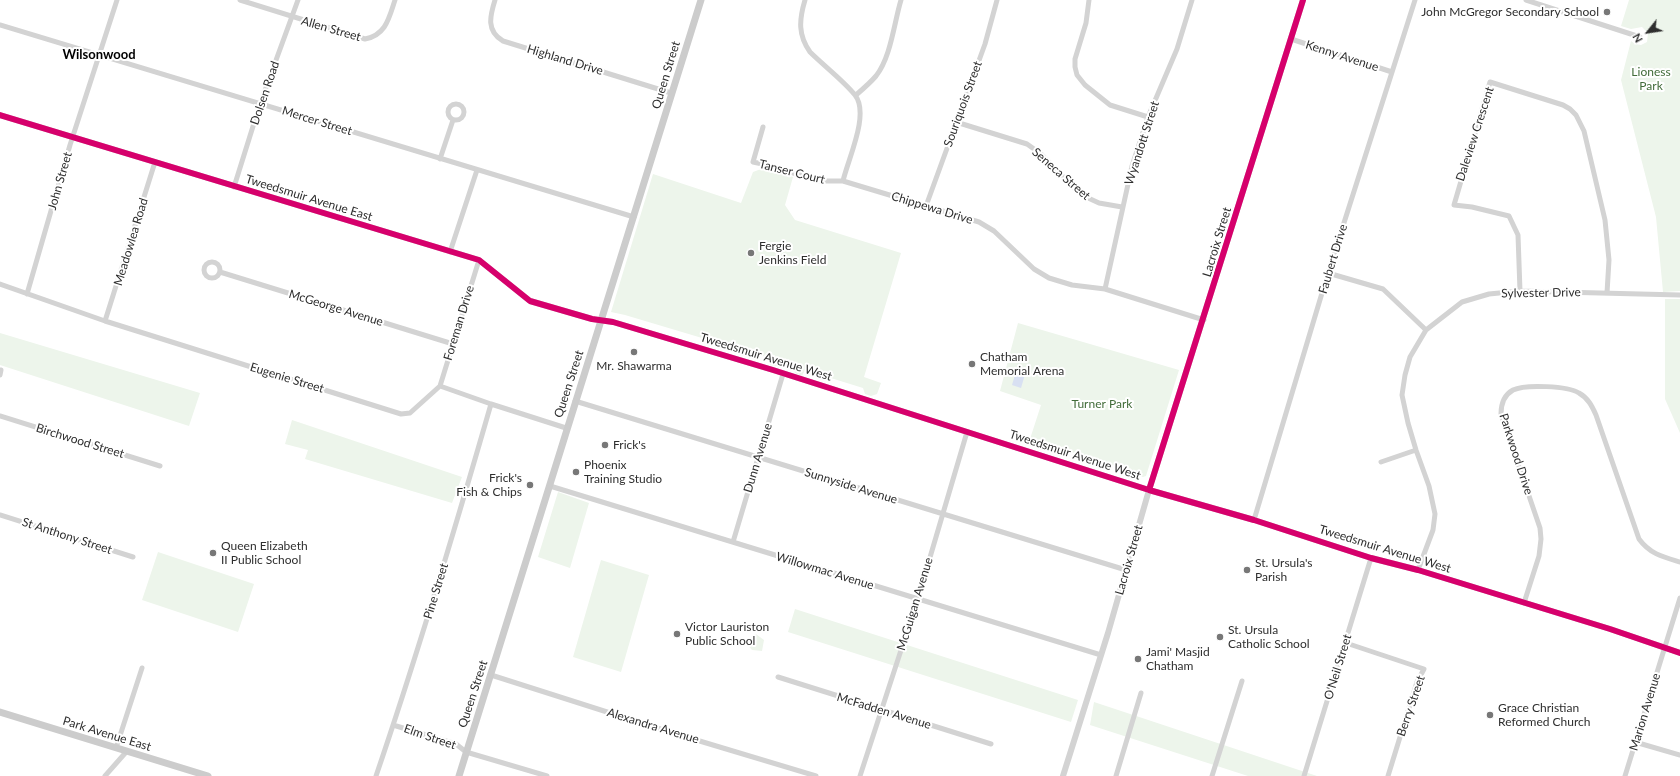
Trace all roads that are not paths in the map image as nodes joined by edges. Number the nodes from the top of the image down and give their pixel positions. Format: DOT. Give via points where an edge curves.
graph roads {
  1 [pos="117,0"];
  2 [pos="240,0"];
  3 [pos="298,0"];
  4 [pos="395,0"];
  5 [pos="495,0"];
  6 [pos="701,0"];
  7 [pos="805,0"];
  8 [pos="901,0"];
  9 [pos="997,0"];
  10 [pos="1089,0"];
  11 [pos="1192,0"];
  12 [pos="1303,0"];
  13 [pos="1415,0"];
  14 [pos="1526,0"];
  15 [pos="292,17"];
  16 [pos="0,25"];
  17 [pos="1640,37"];
  18 [pos="1291,39"];
  19 [pos="99,54"];
  20 [pos="1392,72"];
  21 [pos="672,93"];
  22 [pos="856,95"];
  23 [pos="260,104"];
  24 [pos="0,115"];
  25 [pos="1148,117"];
  26 [pos="453,120"];
  27 [pos="956,122"];
  28 [pos="763,127"];
  29 [pos="74,137"];
  30 [pos="440,159"];
  31 [pos="155,162"];
  32 [pos="477,170"];
  33 [pos="843,181"];
  34 [pos="234,187"];
  35 [pos="926,206"];
  36 [pos="1122,207"];
  37 [pos="634,217"];
  38 [pos="450,252"];
  39 [pos="479,260"];
  40 [pos="220,272"];
  41 [pos="1328,273"];
  42 [pos="0,284"];
  43 [pos="1105,289"];
  44 [pos="1520,292"];
  45 [pos="1607,293"];
  46 [pos="27,294"];
  47 [pos="1680,295"];
  48 [pos="601,320"];
  49 [pos="1204,320"];
  50 [pos="105,321"];
  51 [pos="1426,330"];
  52 [pos="453,344"];
  53 [pos="783,374"];
  54 [pos="440,386"];
  55 [pos="575,402"];
  56 [pos="491,404"];
  57 [pos="0,416"];
  58 [pos="566,428"];
  59 [pos="967,432"];
  60 [pos="1416,450"];
  61 [pos="758,456"];
  62 [pos="1381,462"];
  63 [pos="160,466"];
  64 [pos="550,486"];
  65 [pos="1150,490"];
  66 [pos="0,515"];
  67 [pos="943,515"];
  68 [pos="1254,520"];
  69 [pos="733,542"];
  70 [pos="133,557"];
  71 [pos="1371,558"];
  72 [pos="1680,562"];
  73 [pos="1126,570"];
  74 [pos="1418,570"];
  75 [pos="918,598"];
  76 [pos="1680,598"];
  77 [pos="1524,603"];
  78 [pos="1346,643"];
  79 [pos="1665,648"];
  80 [pos="1680,653"];
  81 [pos="1101,655"];
  82 [pos="142,668"];
  83 [pos="491,675"];
  84 [pos="778,677"];
  85 [pos="1242,681"];
  86 [pos="1142,693"];
  87 [pos="882,709"];
  88 [pos="0,712"];
  89 [pos="393,725"];
  90 [pos="1635,742"];
  91 [pos="991,744"];
  92 [pos="116,748"];
  93 [pos="127,751"];
  94 [pos="466,752"];
  95 [pos="1680,755"];
  96 [pos="105,776"];
  97 [pos="208,776"];
  98 [pos="376,776"];
  99 [pos="459,776"];
  100 [pos="547,776"];
  101 [pos="816,776"];
  102 [pos="860,776"];
  103 [pos="1063,776"];
  104 [pos="1116,776"];
  105 [pos="1212,776"];
  106 [pos="1304,776"];
  107 [pos="1388,776"];
  108 [pos="1625,776"];
  1 -- 19 [label="street, John Street"];
  2 -- 15 [label="street, Allen Street"];
  3 -- 15 [label="street, Dolsen Road"];
  4 -- 15 [label="street, Allen Street" via="384,30 366,39"];
  5 -- 21 [label="street, Highland Drive" via="490,25 494,34 503,41"];
  6 -- 21 [label="main road, Queen Street"];
  7 -- 22 [label="street" via="800,21 806,46"];
  8 -- 22 [label="street" via="882,65 876,75"];
  9 -- 27 [label="street, Souriquois Street" via="985,44"];
  10 -- 25 [label="street" via="1086,23 1075,59 1077,75 1085,85 1110,105"];
  11 -- 25 [label="street, Wyandott Street" via="1177,49"];
  12 -- 18 [label="street, Lacroix Street"];
  13 -- 20 [label="street, Faubert Drive"];
  14 -- 17 [label="street"];
  15 -- 23 [label="street, Dolsen Road"];
  16 -- 19 [label="street, Mercer Street"];
  18 -- 20 [label="street, Kenny Avenue"];
  18 -- 49 [label="street, Lacroix Street"];
  19 -- 23 [label="street, Mercer Street"];
  19 -- 29 [label="street, John Street"];
  20 -- 41 [label="street, Faubert Drive"];
  21 -- 37 [label="main road, Queen Street"];
  22 -- 33 [label="street" via="861,120"];
  23 -- 30 [label="street, Mercer Street"];
  23 -- 34 [label="street, Dolsen Road"];
  24 -- 29 [label="street, Tweedsmuir Avenue East"];
  25 -- 36 [label="street, Wyandott Street"];
  26 -- 30 [label="street"];
  27 -- 35 [label="street, Souriquois Street"];
  27 -- 36 [label="street, Seneca Street" via="1027,144 1041,154 1078,192 1099,203"];
  28 -- 33 [label="street, Tanser Court" via="752,162 820,181"];
  29 -- 31 [label="street, Tweedsmuir Avenue East"];
  29 -- 46 [label="street, John Street"];
  30 -- 32 [label="street, Mercer Street"];
  31 -- 34 [label="street, Tweedsmuir Avenue East"];
  31 -- 50 [label="street, Meadowlea Road"];
  32 -- 37 [label="street, Mercer Street"];
  32 -- 38 [label="street"];
  33 -- 35 [label="street, Chippewa Drive"];
  34 -- 38 [label="street, Tweedsmuir Avenue East"];
  35 -- 43 [label="street, Chippewa Drive" via="987,226 1043,276 1064,283"];
  36 -- 43 [label="street, Wyandott Street"];
  37 -- 48 [label="main road, Queen Street"];
  38 -- 39 [label="street, Tweedsmuir Avenue East"];
  39 -- 48 [label="street, Tweedsmuir Avenue East" via="530,301"];
  39 -- 52 [label="street, Foreman Drive"];
  40 -- 52 [label="street, McGeorge Avenue"];
  41 -- 51 [label="street" via="1382,289"];
  41 -- 68 [label="street, Faubert Drive"];
  42 -- 46 [label="street, Eugenie Street"];
  43 -- 49 [label="street, Chippewa Drive"];
  44 -- 45 [label="street, Sylvester Drive"];
  44 -- 45 [label="street, Daleview Crescent" via="1518,235 1509,216 1454,205 1490,82 1563,105 1570,109 1581,123 1605,220 1609,260"];
  44 -- 51 [label="street, Sylvester Drive" via="1489,294 1462,302"];
  45 -- 47 [label="street, Sylvester Drive"];
  46 -- 50 [label="street, Eugenie Street"];
  48 -- 53 [label="street, Tweedsmuir Avenue West"];
  48 -- 55 [label="main road, Queen Street"];
  49 -- 65 [label="street, Lacroix Street"];
  50 -- 54 [label="street, Eugenie Street" via="401,414 415,409"];
  51 -- 60 [label="street, Sylvester Drive" via="1410,357 1402,395"];
  52 -- 54 [label="street, Foreman Drive"];
  53 -- 59 [label="street, Tweedsmuir Avenue West"];
  53 -- 61 [label="street, Dunn Avenue"];
  54 -- 56 [label="street"];
  55 -- 58 [label="main road, Queen Street"];
  55 -- 61 [label="street, Sunnyside Avenue"];
  56 -- 58 [label="street"];
  56 -- 89 [label="street, Pine Street" via="456,528"];
  57 -- 63 [label="street, Birchwood Street"];
  58 -- 64 [label="main road, Queen Street"];
  59 -- 65 [label="street, Tweedsmuir Avenue West"];
  59 -- 67 [label="street, McGuigan Avenue"];
  60 -- 62 [label="street"];
  60 -- 74 [label="street, Sylvester Drive" via="1429,486 1435,514 1433,530"];
  61 -- 67 [label="street, Sunnyside Avenue"];
  61 -- 69 [label="street, Dunn Avenue"];
  64 -- 69 [label="street, Willowmac Avenue"];
  64 -- 83 [label="main road, Queen Street"];
  65 -- 68 [label="street, Tweedsmuir Avenue West"];
  65 -- 73 [label="street, Lacroix Street"];
  66 -- 70 [label="street, St Anthony Street"];
  67 -- 73 [label="street, Sunnyside Avenue"];
  67 -- 75 [label="street, McGuigan Avenue"];
  68 -- 71 [label="street, Tweedsmuir Avenue West"];
  69 -- 75 [label="street, Willowmac Avenue"];
  71 -- 74 [label="street, Tweedsmuir Avenue West"];
  71 -- 78 [label="street, O'Neil Street"];
  72 -- 77 [label="street, Parkwood Drive" via="1653,553 1640,539 1596,415 1586,399 1569,389 1514,389 1504,400 1501,414 1537,516 1541,539 1539,556"];
  73 -- 81 [label="street, Lacroix Street"];
  74 -- 77 [label="street, Tweedsmuir Avenue West"];
  75 -- 81 [label="street, Willowmac Avenue"];
  75 -- 87 [label="street, McGuigan Avenue"];
  76 -- 79 [label="street"];
  77 -- 79 [label="street, Tweedsmuir Avenue West"];
  78 -- 106 [label="street, O'Neil Street"];
  78 -- 107 [label="street, Berry Street" via="1424,669 1417,682"];
  79 -- 80 [label="street, Tweedsmuir Avenue West"];
  79 -- 90 [label="street, Marion Avenue"];
  81 -- 103 [label="street, Lacroix Street"];
  82 -- 92 [label="street"];
  83 -- 94 [label="main road, Queen Street"];
  83 -- 101 [label="street, Alexandra Avenue"];
  84 -- 87 [label="street, McFadden Avenue"];
  85 -- 105 [label="street"];
  86 -- 104 [label="street"];
  87 -- 91 [label="street, McFadden Avenue"];
  87 -- 102 [label="street, McGuigan Avenue"];
  88 -- 92 [label="main road, Park Avenue East"];
  89 -- 94 [label="street, Elm Street" via="456,744"];
  89 -- 98 [label="street, Pine Street"];
  90 -- 95 [label="street"];
  90 -- 108 [label="street, Marion Avenue"];
  92 -- 93 [label="main road, Park Avenue East"];
  93 -- 96 [label="street"];
  93 -- 97 [label="main road, Park Avenue East"];
  94 -- 99 [label="main road, Queen Street"];
  94 -- 100 [label="street, Elm Street"];
}
